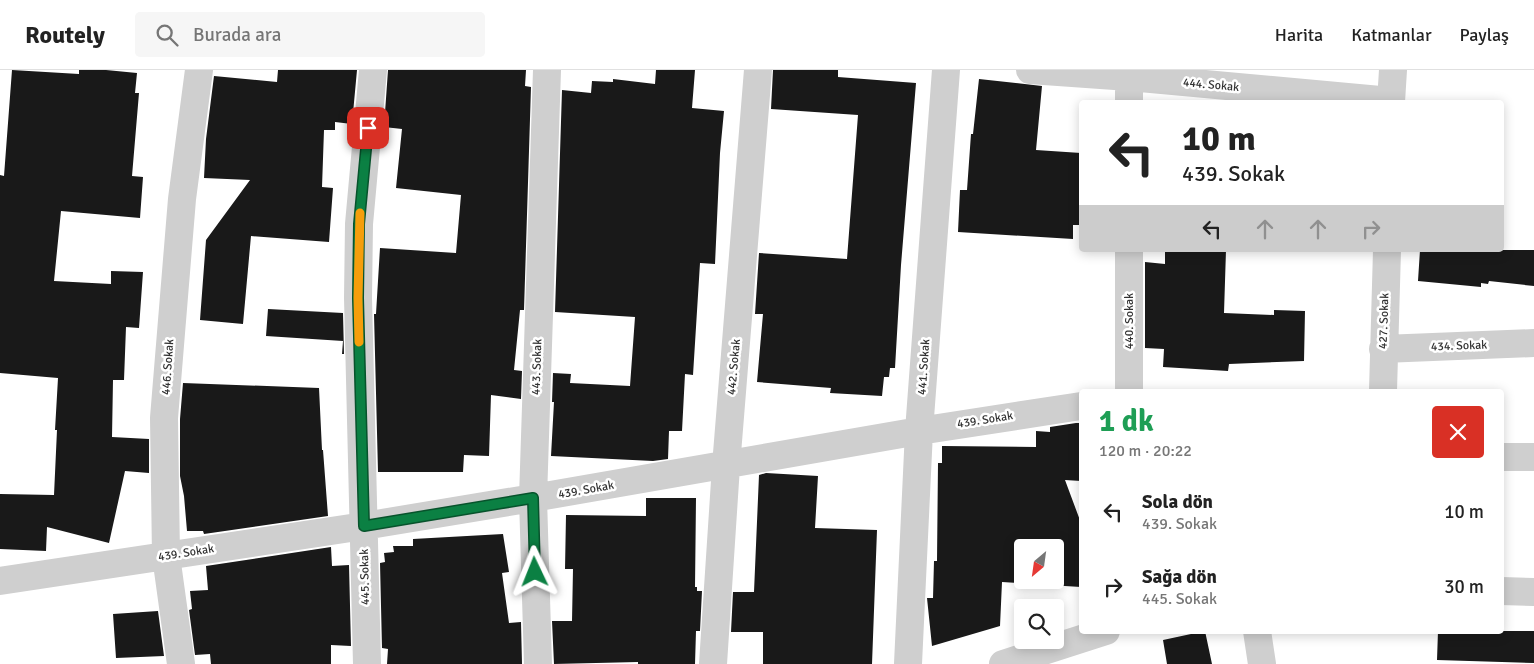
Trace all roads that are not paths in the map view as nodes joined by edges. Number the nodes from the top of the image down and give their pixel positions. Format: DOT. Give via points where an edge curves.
graph roads {
  1 [pos="199,70"];
  2 [pos="373,70"];
  3 [pos="547,70"];
  4 [pos="758,70"];
  5 [pos="946,70"];
  6 [pos="1030,70"];
  7 [pos="1393,70"];
  8 [pos="1129,90"];
  9 [pos="1347,100"];
  10 [pos="1391,100"];
  11 [pos="1129,252"];
  12 [pos="1386,252"];
  13 [pos="1534,343"];
  14 [pos="1383,349"];
  15 [pos="1129,389"];
  16 [pos="1383,389"];
  17 [pos="1079,406"];
  18 [pos="919,430"];
  19 [pos="1504,457"];
  20 [pos="1534,457"];
  21 [pos="726,466"];
  22 [pos="533,498"];
  23 [pos="364,526"];
  24 [pos="166,556"];
  25 [pos="0,581"];
  26 [pos="1504,591"];
  27 [pos="1534,592"];
  28 [pos="1097,634"];
  29 [pos="1257,634"];
  30 [pos="181,664"];
  31 [pos="367,664"];
  32 [pos="538,664"];
  33 [pos="713,664"];
  34 [pos="908,664"];
  35 [pos="1003,664"];
  36 [pos="1262,664"];
  1 -- 24 [label="street, 446. Sokak" via="182,200 164,418"];
  2 -- 23 [label="street, 445. Sokak" via="359,233"];
  3 -- 22 [label="street, 443. Sokak"];
  4 -- 21 [label="street, 442. Sokak"];
  5 -- 18 [label="street, 441. Sokak"];
  6 -- 8 [label="street, 444. Sokak"];
  7 -- 10 [label="street"];
  8 -- 9 [label="street, 444. Sokak"];
  11 -- 15 [label="street, 440. Sokak"];
  12 -- 14 [label="street, 427. Sokak"];
  13 -- 14 [label="street, 434. Sokak"];
  14 -- 16 [label="street, 427. Sokak"];
  17 -- 18 [label="street, 439. Sokak"];
  18 -- 21 [label="street, 439. Sokak"];
  18 -- 34 [label="street, 441. Sokak"];
  19 -- 20 [label="street"];
  21 -- 22 [label="street, 439. Sokak"];
  21 -- 33 [label="street, 442. Sokak"];
  22 -- 23 [label="street, 439. Sokak"];
  22 -- 32 [label="street, 443. Sokak"];
  23 -- 24 [label="street, 439. Sokak"];
  23 -- 31 [label="street, 445. Sokak"];
  24 -- 25 [label="street, 439. Sokak"];
  24 -- 30 [label="street, 446. Sokak"];
  26 -- 27 [label="street"];
  28 -- 35 [label="street"];
  29 -- 36 [label="street"];
}
